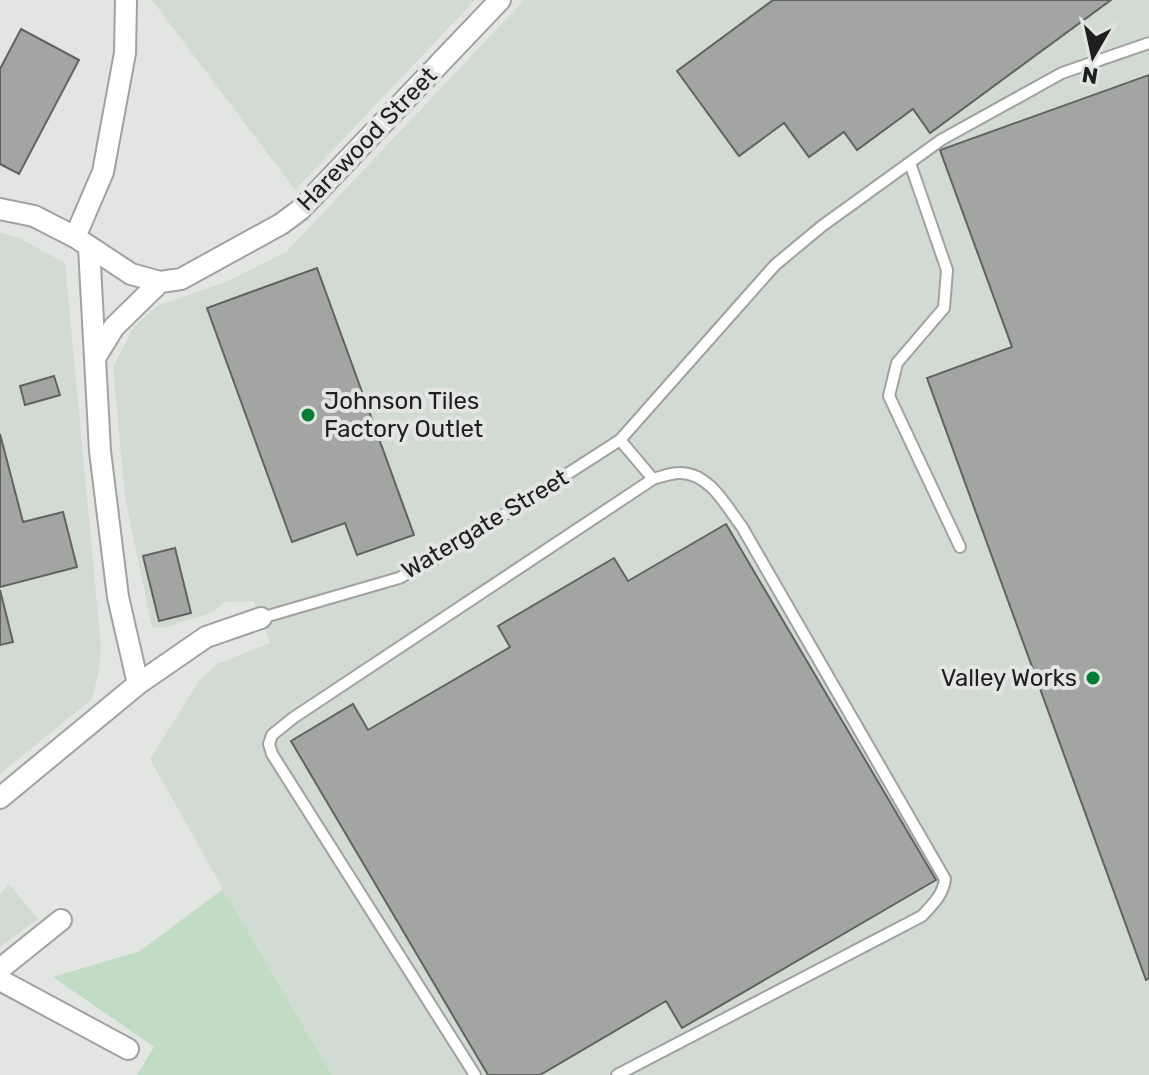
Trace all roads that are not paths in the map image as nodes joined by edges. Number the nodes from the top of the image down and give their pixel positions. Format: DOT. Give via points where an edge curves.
graph roads {
  1 [pos="126,0"];
  2 [pos="500,0"];
  3 [pos="1149,43"];
  4 [pos="910,163"];
  5 [pos="0,209"];
  6 [pos="82,242"];
  7 [pos="160,282"];
  8 [pos="95,358"];
  9 [pos="620,440"];
  10 [pos="653,479"];
  11 [pos="960,547"];
  12 [pos="261,618"];
  13 [pos="138,684"];
  14 [pos="0,798"];
  15 [pos="61,920"];
  16 [pos="0,969"];
  17 [pos="0,980"];
  18 [pos="128,1049"];
  19 [pos="475,1075"];
  20 [pos="617,1075"];
  1 -- 6 [label="street" via="125,53 103,172"];
  2 -- 7 [label="street, Harewood Street" via="300,210 181,279"];
  3 -- 4 [label="lane, Watergate Street" via="1062,73"];
  4 -- 9 [label="lane, Watergate Street" via="775,265"];
  4 -- 11 [label="lane" via="947,270 944,308 897,363 889,396"];
  5 -- 6 [label="street" via="34,216"];
  6 -- 7 [label="street" via="131,274"];
  6 -- 8 [label="street"];
  7 -- 8 [label="street" via="114,327"];
  8 -- 13 [label="street" via="118,597"];
  9 -- 10 [label="lane"];
  9 -- 12 [label="lane, Watergate Street" via="399,578"];
  10 -- 19 [label="lane" via="293,718 269,744"];
  10 -- 20 [label="lane" via="693,475 713,488 742,527 945,879 922,916"];
  12 -- 13 [label="street, Watergate Street" via="206,637"];
  13 -- 14 [label="street, Watergate Street"];
  15 -- 16 [label="street"];
  17 -- 18 [label="street"];
}
